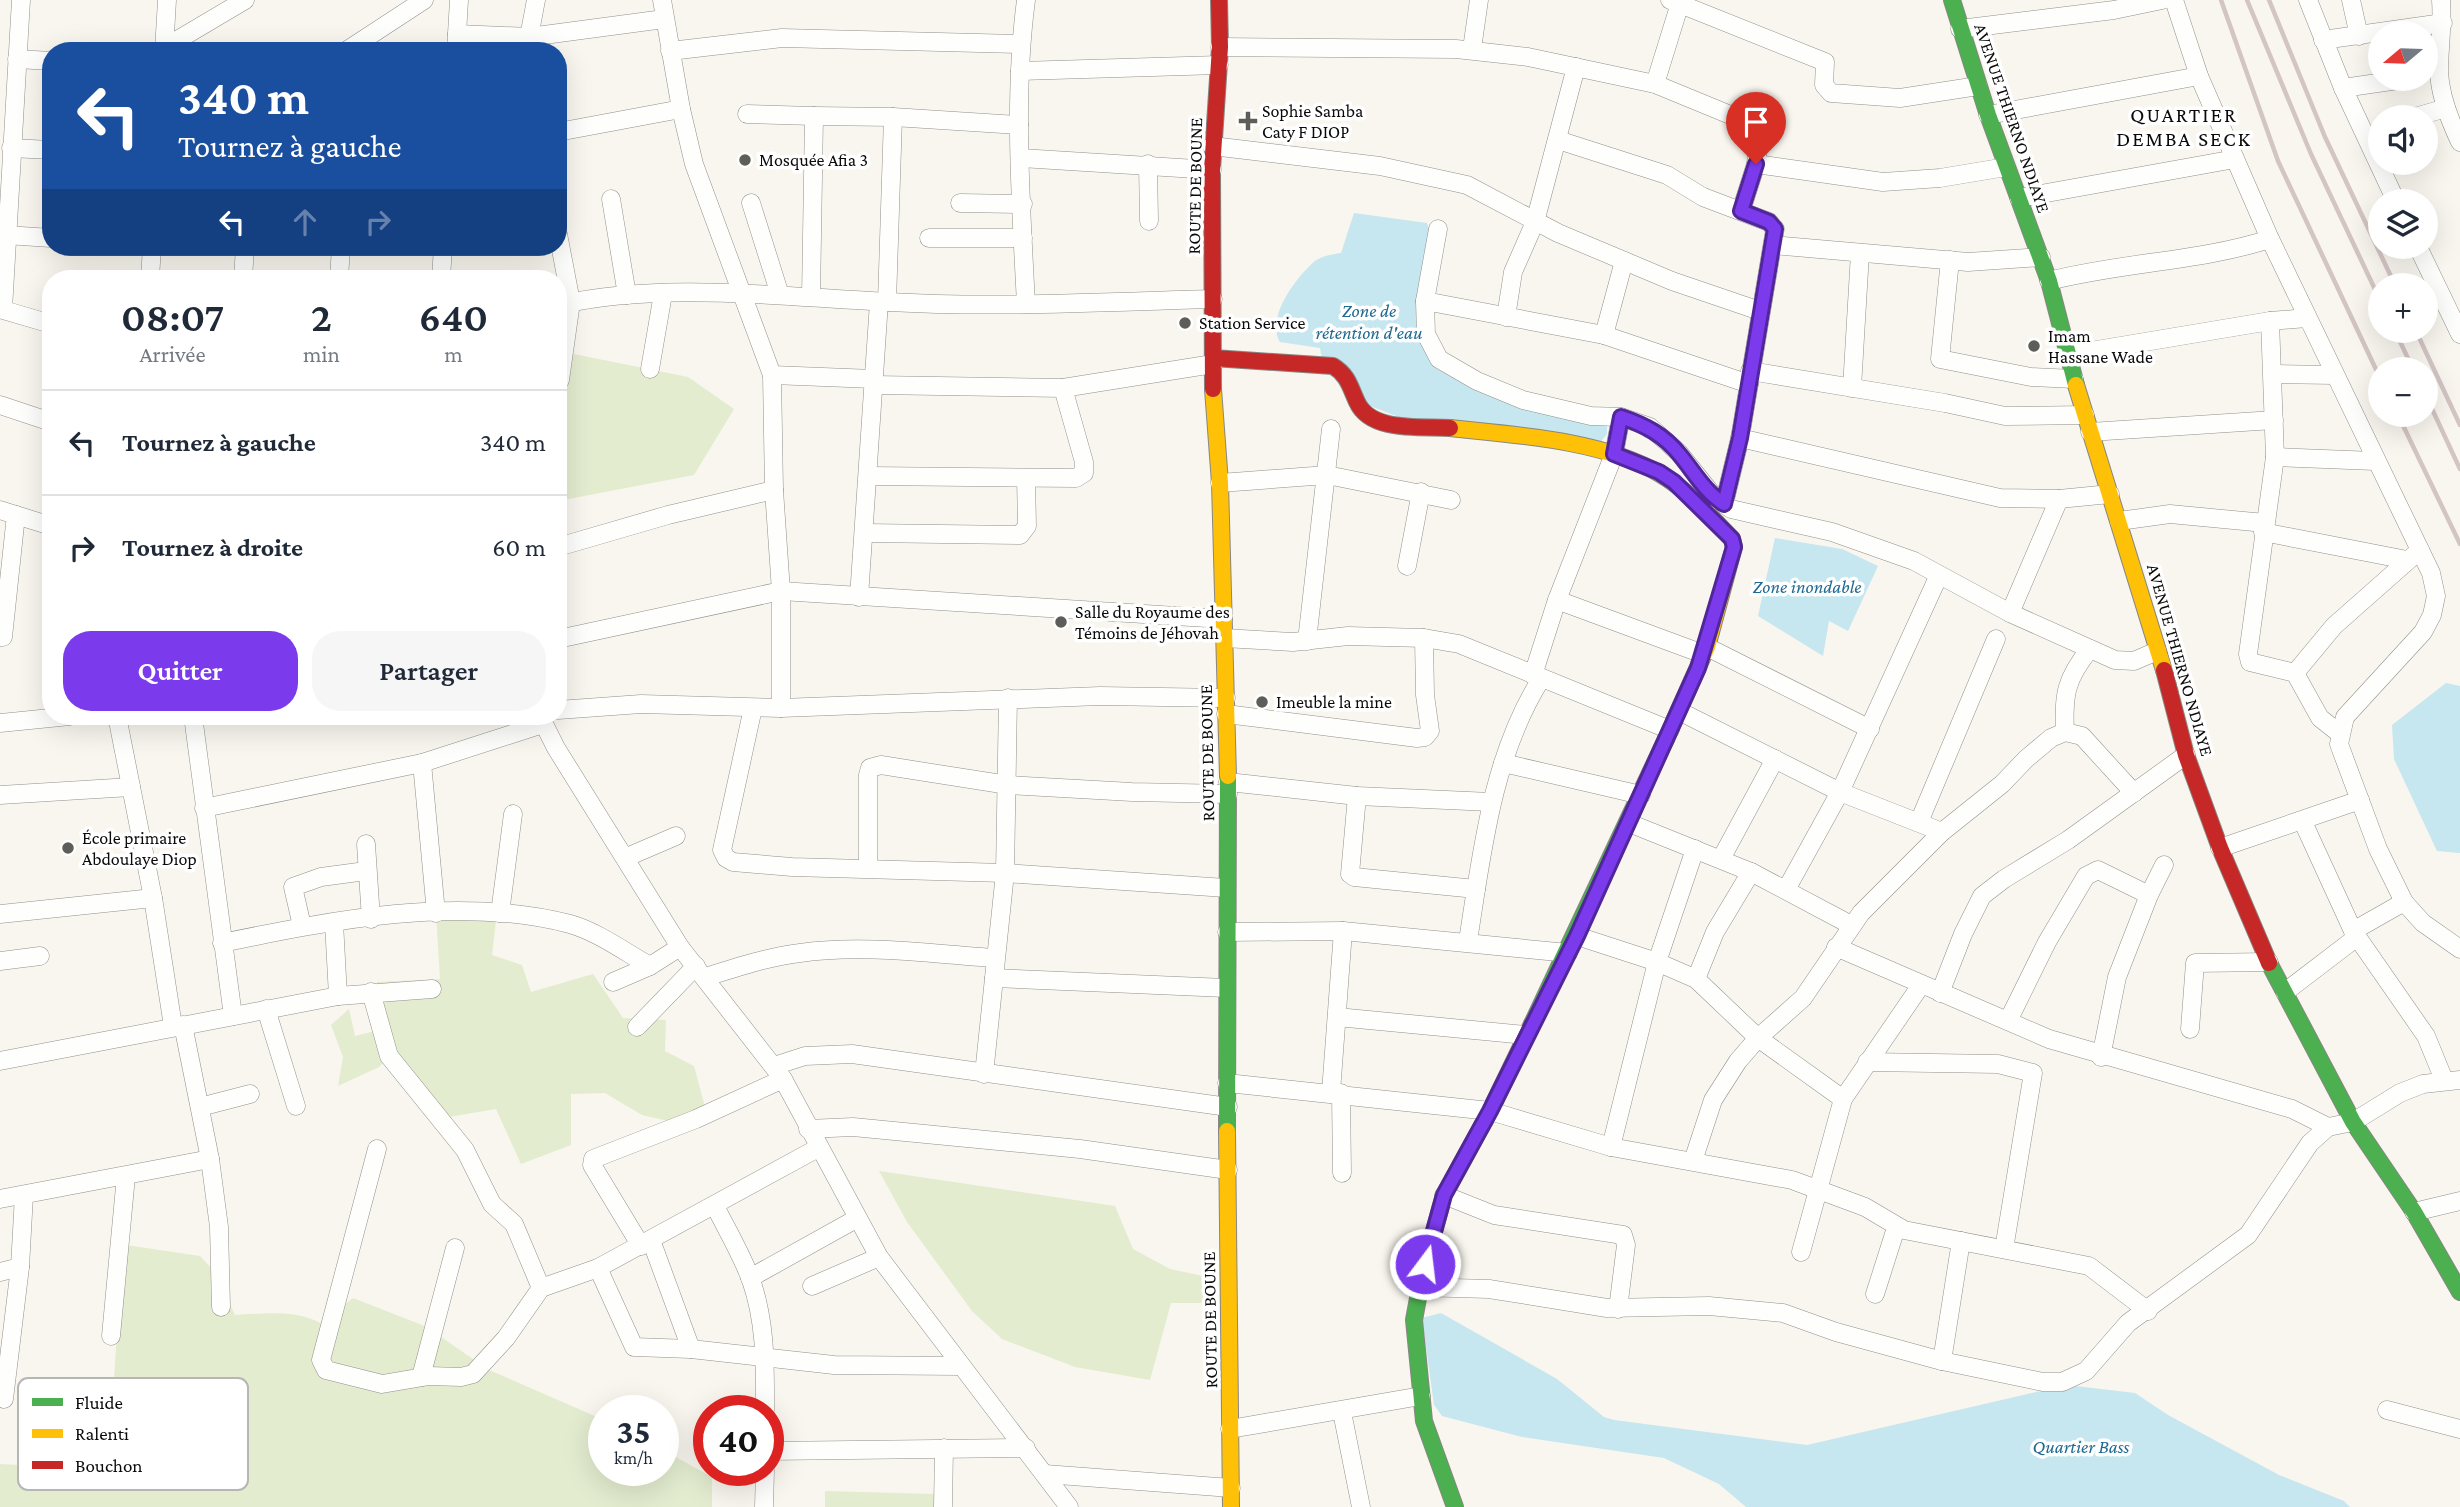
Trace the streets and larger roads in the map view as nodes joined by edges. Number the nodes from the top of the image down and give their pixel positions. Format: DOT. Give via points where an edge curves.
graph roads {
  1 [pos="21,0"];
  2 [pos="167,0"];
  3 [pos="245,0"];
  4 [pos="425,0"];
  5 [pos="459,0"];
  6 [pos="536,0"];
  7 [pos="662,0"];
  8 [pos="1026,0"];
  9 [pos="1219,0"];
  10 [pos="1479,0"];
  11 [pos="1952,0"];
  12 [pos="2162,0"];
  13 [pos="2174,0"];
  14 [pos="2308,0"];
  15 [pos="2351,0"];
  16 [pos="2441,0"];
  17 [pos="1677,1"];
  18 [pos="664,19"];
  19 [pos="1960,29"];
  20 [pos="2449,29"];
  21 [pos="2359,36"];
  22 [pos="2323,40"];
  23 [pos="164,42"];
  24 [pos="176,42"];
  25 [pos="362,42"];
  26 [pos="456,42"];
  27 [pos="530,42"];
  28 [pos="541,42"];
  29 [pos="1020,44"];
  30 [pos="1472,49"];
  31 [pos="670,51"];
  32 [pos="1220,56"];
  33 [pos="17,59"];
  34 [pos="2438,59"];
  35 [pos="42,60"];
  36 [pos="1576,67"];
  37 [pos="1020,71"];
  38 [pos="2199,76"];
  39 [pos="1655,84"];
  40 [pos="2368,84"];
  41 [pos="1978,86"];
  42 [pos="2343,88"];
  43 [pos="2438,89"];
  44 [pos="2446,108"];
  45 [pos="681,110"];
  46 [pos="2438,110"];
  47 [pos="747,114"];
  48 [pos="1988,115"];
  49 [pos="814,116"];
  50 [pos="893,117"];
  51 [pos="1019,125"];
  52 [pos="2368,125"];
  53 [pos="567,130"];
  54 [pos="1558,140"];
  55 [pos="2460,142"];
  56 [pos="1212,146"];
  57 [pos="11,148"];
  58 [pos="42,150"];
  59 [pos="1021,158"];
  60 [pos="2235,159"];
  61 [pos="1148,164"];
  62 [pos="1756,164"];
  63 [pos="2006,167"];
  64 [pos="1212,170"];
  65 [pos="2020,198"];
  66 [pos="611,199"];
  67 [pos="751,203"];
  68 [pos="960,203"];
  69 [pos="1023,204"];
  70 [pos="1741,211"];
  71 [pos="1149,221"];
  72 [pos="1535,222"];
  73 [pos="1438,229"];
  74 [pos="6,235"];
  75 [pos="42,237"];
  76 [pos="929,238"];
  77 [pos="1023,238"];
  78 [pos="2270,239"];
  79 [pos="1773,245"];
  80 [pos="1860,253"];
  81 [pos="2041,257"];
  82 [pos="2426,259"];
  83 [pos="1950,260"];
  84 [pos="1624,261"];
  85 [pos="2049,281"];
  86 [pos="744,293"];
  87 [pos="663,294"];
  88 [pos="627,295"];
  89 [pos="780,295"];
  90 [pos="811,297"];
  91 [pos="1213,299"];
  92 [pos="1424,301"];
  93 [pos="883,302"];
  94 [pos="567,303"];
  95 [pos="2454,303"];
  96 [pos="1026,304"];
  97 [pos="2,309"];
  98 [pos="1760,311"];
  99 [pos="1506,317"];
  100 [pos="2307,318"];
  101 [pos="42,321"];
  102 [pos="2270,321"];
  103 [pos="2460,334"];
  104 [pos="1604,335"];
  105 [pos="2067,355"];
  106 [pos="1213,361"];
  107 [pos="650,369"];
  108 [pos="2273,374"];
  109 [pos="772,375"];
  110 [pos="2334,375"];
  111 [pos="1750,378"];
  112 [pos="2074,379"];
  113 [pos="874,382"];
  114 [pos="1063,388"];
  115 [pos="1852,388"];
  116 [pos="0,405"];
  117 [pos="1621,417"];
  118 [pos="42,419"];
  119 [pos="2274,420"];
  120 [pos="2088,424"];
  121 [pos="1331,429"];
  122 [pos="1740,438"];
  123 [pos="1614,454"];
  124 [pos="2275,457"];
  125 [pos="2375,461"];
  126 [pos="1327,475"];
  127 [pos="868,476"];
  128 [pos="1026,478"];
  129 [pos="1220,483"];
  130 [pos="774,490"];
  131 [pos="1421,492"];
  132 [pos="2110,494"];
  133 [pos="2060,499"];
  134 [pos="1451,500"];
  135 [pos="1724,504"];
  136 [pos="8,513"];
  137 [pos="2119,522"];
  138 [pos="42,523"];
  139 [pos="2264,528"];
  140 [pos="865,533"];
  141 [pos="567,544"];
  142 [pos="2414,555"];
  143 [pos="1407,566"];
  144 [pos="1939,575"];
  145 [pos="781,592"];
  146 [pos="859,597"];
  147 [pos="1557,600"];
  148 [pos="2010,613"];
  149 [pos="1223,619"];
  150 [pos="0,637"];
  151 [pos="567,637"];
  152 [pos="1224,638"];
  153 [pos="1424,638"];
  154 [pos="1996,639"];
  155 [pos="1307,641"];
  156 [pos="2090,649"];
  157 [pos="1705,650"];
  158 [pos="2157,651"];
  159 [pos="2295,673"];
  160 [pos="1537,677"];
  161 [pos="1008,698"];
  162 [pos="1226,706"];
  163 [pos="753,708"];
  164 [pos="781,708"];
  165 [pos="567,709"];
  166 [pos="1679,711"];
  167 [pos="42,719"];
  168 [pos="0,723"];
  169 [pos="119,725"];
  170 [pos="194,725"];
  171 [pos="527,725"];
  172 [pos="544,725"];
  173 [pos="1870,729"];
  174 [pos="1670,730"];
  175 [pos="2065,732"];
  176 [pos="2339,733"];
  177 [pos="2186,755"];
  178 [pos="1775,759"];
  179 [pos="422,763"];
  180 [pos="1503,763"];
  181 [pos="1008,785"];
  182 [pos="131,787"];
  183 [pos="1228,788"];
  184 [pos="1840,792"];
  185 [pos="2134,793"];
  186 [pos="0,795"];
  187 [pos="1641,795"];
  188 [pos="1357,796"];
  189 [pos="2360,800"];
  190 [pos="1491,802"];
  191 [pos="204,808"];
  192 [pos="513,814"];
  193 [pos="1919,822"];
  194 [pos="2304,822"];
  195 [pos="1629,823"];
  196 [pos="1942,832"];
  197 [pos="676,836"];
  198 [pos="366,844"];
  199 [pos="2220,848"];
  200 [pos="1695,849"];
  201 [pos="627,857"];
  202 [pos="1721,859"];
  203 [pos="2164,865"];
  204 [pos="868,867"];
  205 [pos="366,872"];
  206 [pos="1751,872"];
  207 [pos="1005,873"];
  208 [pos="1226,888"];
  209 [pos="1476,888"];
  210 [pos="1787,888"];
  211 [pos="2149,895"];
  212 [pos="153,898"];
  213 [pos="2404,902"];
  214 [pos="436,913"];
  215 [pos="500,913"];
  216 [pos="0,914"];
  217 [pos="371,919"];
  218 [pos="334,923"];
  219 [pos="1851,925"];
  220 [pos="302,926"];
  221 [pos="1343,931"];
  222 [pos="1227,932"];
  223 [pos="2355,934"];
  224 [pos="1577,936"];
  225 [pos="1468,942"];
  226 [pos="222,943"];
  227 [pos="680,947"];
  228 [pos="1836,947"];
  229 [pos="2460,949"];
  230 [pos="1568,953"];
  231 [pos="40,956"];
  232 [pos="995,958"];
  233 [pos="0,961"];
  234 [pos="1657,962"];
  235 [pos="2269,962"];
  236 [pos="650,966"];
  237 [pos="701,971"];
  238 [pos="994,978"];
  239 [pos="1696,979"];
  240 [pos="613,982"];
  241 [pos="1921,985"];
  242 [pos="1226,988"];
  243 [pos="432,989"];
  244 [pos="371,992"];
  245 [pos="2285,992"];
  246 [pos="1940,993"];
  247 [pos="338,996"];
  248 [pos="266,1009"];
  249 [pos="233,1016"];
  250 [pos="1337,1017"];
  251 [pos="2008,1021"];
  252 [pos="178,1026"];
  253 [pos="637,1027"];
  254 [pos="2190,1029"];
  255 [pos="1526,1035"];
  256 [pos="1758,1038"];
  257 [pos="2101,1057"];
  258 [pos="0,1061"];
  259 [pos="1867,1062"];
  260 [pos="779,1072"];
  261 [pos="984,1074"];
  262 [pos="2452,1080"];
  263 [pos="1227,1083"];
  264 [pos="1336,1093"];
  265 [pos="250,1094"];
  266 [pos="1843,1099"];
  267 [pos="296,1106"];
  268 [pos="200,1107"];
  269 [pos="1228,1107"];
  270 [pos="1490,1111"];
  271 [pos="2353,1122"];
  272 [pos="2328,1127"];
  273 [pos="808,1129"];
  274 [pos="1611,1147"];
  275 [pos="818,1148"];
  276 [pos="377,1149"];
  277 [pos="210,1158"];
  278 [pos="1693,1161"];
  279 [pos="1228,1170"];
  280 [pos="1342,1172"];
  281 [pos="125,1176"];
  282 [pos="1818,1189"];
  283 [pos="24,1195"];
  284 [pos="1444,1195"];
  285 [pos="0,1199"];
  286 [pos="2460,1201"];
  287 [pos="715,1206"];
  288 [pos="2414,1212"];
  289 [pos="856,1219"];
  290 [pos="1896,1228"];
  291 [pos="1961,1241"];
  292 [pos="646,1243"];
  293 [pos="455,1248"];
  294 [pos="2004,1249"];
  295 [pos="1801,1252"];
  296 [pos="879,1257"];
  297 [pos="20,1267"];
  298 [pos="598,1268"];
  299 [pos="0,1272"];
  300 [pos="750,1278"];
  301 [pos="811,1286"];
  302 [pos="1418,1287"];
  303 [pos="541,1288"];
  304 [pos="2460,1292"];
  305 [pos="1875,1294"];
  306 [pos="221,1307"];
  307 [pos="1618,1309"];
  308 [pos="2148,1311"];
  309 [pos="111,1336"];
  310 [pos="691,1349"];
  311 [pos="765,1358"];
  312 [pos="1941,1361"];
  313 [pos="959,1366"];
  314 [pos="421,1377"];
  315 [pos="765,1395"];
  316 [pos="1422,1396"];
  317 [pos="4,1399"];
  318 [pos="2387,1410"];
  319 [pos="1342,1412"];
  320 [pos="1230,1429"];
  321 [pos="2460,1429"];
  322 [pos="944,1448"];
  323 [pos="1026,1448"];
  324 [pos="784,1451"];
  325 [pos="1045,1474"];
  326 [pos="765,1486"];
  327 [pos="1231,1488"];
  328 [pos="1060,1503"];
  329 [pos="764,1507"];
  330 [pos="943,1507"];
  331 [pos="1231,1507"];
  332 [pos="1361,1507"];
  333 [pos="1455,1507"];
  1 -- 33 [label="street"];
  2 -- 23 [label="street"];
  3 -- 24 [label="street"];
  4 -- 25 [label="street"];
  5 -- 26 [label="street"];
  6 -- 27 [label="street"];
  7 -- 18 [label="street"];
  8 -- 29 [label="street"];
  9 -- 32 [label="street, ROUTE DE BOUNE"];
  10 -- 30 [label="street"];
  11 -- 19 [label="street, AVENUE THIERNO NDIAYE"];
  12 -- 19 [label="street"];
  13 -- 38 [label="street"];
  14 -- 22 [label="street"];
  15 -- 21 [label="street"];
  16 -- 20 [label="street"];
  17 -- 39 [label="street"];
  17 -- 41 [label="street" via="1825,62 1824,85 1831,93 1900,98"];
  18 -- 28 [label="street"];
  18 -- 31 [label="street"];
  19 -- 41 [label="street, AVENUE THIERNO NDIAYE"];
  20 -- 21 [label="street"];
  20 -- 34 [label="street"];
  21 -- 22 [label="street"];
  22 -- 42 [label="street"];
  29 -- 31 [label="street" via="782,38"];
  29 -- 37 [label="street"];
  30 -- 32 [label="street"];
  30 -- 36 [label="street"];
  31 -- 45 [label="street"];
  32 -- 37 [label="street"];
  32 -- 56 [label="street, ROUTE DE BOUNE"];
  33 -- 35 [label="street"];
  33 -- 57 [label="street"];
  36 -- 39 [label="street"];
  36 -- 54 [label="street"];
  37 -- 51 [label="street"];
  38 -- 48 [label="street"];
  38 -- 60 [label="street"];
  39 -- 62 [label="street" via="1757,126"];
  40 -- 42 [label="street"];
  41 -- 48 [label="street, AVENUE THIERNO NDIAYE"];
  42 -- 52 [label="street"];
  43 -- 44 [label="street"];
  44 -- 46 [label="street"];
  44 -- 55 [label="street"];
  45 -- 53 [label="street"];
  45 -- 86 [label="street" via="701,185"];
  47 -- 49 [label="street"];
  48 -- 63 [label="street, AVENUE THIERNO NDIAYE"];
  49 -- 50 [label="street"];
  49 -- 90 [label="street"];
  50 -- 51 [label="street"];
  50 -- 93 [label="street"];
  51 -- 59 [label="street"];
  54 -- 70 [label="street" via="1667,175 1703,197"];
  54 -- 72 [label="street"];
  56 -- 64 [label="street, ROUTE DE BOUNE"];
  56 -- 72 [label="street" via="1368,164 1452,181"];
  57 -- 58 [label="street"];
  57 -- 74 [label="street"];
  59 -- 61 [label="street"];
  59 -- 69 [label="street"];
  60 -- 65 [label="street"];
  60 -- 78 [label="street"];
  61 -- 64 [label="street"];
  61 -- 71 [label="street"];
  62 -- 63 [label="street" via="1883,182"];
  62 -- 70 [label="street"];
  63 -- 65 [label="street, AVENUE THIERNO NDIAYE"];
  64 -- 91 [label="street, ROUTE DE BOUNE"];
  65 -- 81 [label="street, AVENUE THIERNO NDIAYE"];
  66 -- 88 [label="street"];
  67 -- 89 [label="street"];
  68 -- 69 [label="street"];
  69 -- 77 [label="street"];
  70 -- 79 [label="street" via="1773,224"];
  72 -- 84 [label="street"];
  72 -- 99 [label="street" via="1513,272"];
  73 -- 92 [label="street"];
  74 -- 75 [label="street"];
  74 -- 97 [label="street"];
  76 -- 77 [label="street"];
  77 -- 96 [label="street"];
  78 -- 85 [label="street" via="2224,252 2102,268"];
  78 -- 100 [label="street"];
  79 -- 80 [label="street"];
  79 -- 98 [label="street"];
  80 -- 83 [label="street"];
  80 -- 115 [label="street"];
  81 -- 83 [label="street" via="1998,262"];
  81 -- 85 [label="street, AVENUE THIERNO NDIAYE"];
  82 -- 95 [label="street"];
  83 -- 112 [label="street" via="1940,359 2031,377"];
  84 -- 98 [label="street"];
  84 -- 104 [label="street"];
  85 -- 105 [label="street, AVENUE THIERNO NDIAYE"];
  86 -- 87 [label="street"];
  86 -- 89 [label="street"];
  86 -- 109 [label="street"];
  87 -- 88 [label="street"];
  87 -- 107 [label="street"];
  88 -- 94 [label="street"];
  89 -- 90 [label="street"];
  90 -- 93 [label="street"];
  91 -- 96 [label="street"];
  91 -- 106 [label="street, ROUTE DE BOUNE"];
  92 -- 99 [label="street"];
  92 -- 117 [label="street" via="1426,334 1439,359 1522,400 1591,416"];
  93 -- 96 [label="street"];
  93 -- 113 [label="street"];
  95 -- 103 [label="street"];
  97 -- 101 [label="street"];
  98 -- 111 [label="street"];
  99 -- 104 [label="street"];
  100 -- 102 [label="street"];
  100 -- 110 [label="street"];
  102 -- 105 [label="street"];
  102 -- 108 [label="street"];
  104 -- 111 [label="street"];
  105 -- 112 [label="street, AVENUE THIERNO NDIAYE"];
  106 -- 114 [label="street"];
  106 -- 123 [label="street" via="1333,366 1343,370 1357,406 1371,418"];
  106 -- 129 [label="street, ROUTE DE BOUNE"];
  108 -- 110 [label="street"];
  108 -- 119 [label="street"];
  109 -- 113 [label="street"];
  109 -- 130 [label="street"];
  110 -- 125 [label="street"];
  111 -- 115 [label="street"];
  111 -- 122 [label="street"];
  112 -- 120 [label="street, AVENUE THIERNO NDIAYE"];
  113 -- 114 [label="street"];
  113 -- 127 [label="street"];
  114 -- 128 [label="street" via="1084,473 1076,478"];
  115 -- 120 [label="street" via="2005,416"];
  116 -- 118 [label="street"];
  117 -- 123 [label="street"];
  117 -- 135 [label="street" via="1650,427"];
  119 -- 120 [label="street"];
  119 -- 124 [label="street"];
  120 -- 132 [label="street, AVENUE THIERNO NDIAYE"];
  121 -- 126 [label="street"];
  122 -- 133 [label="street" via="1986,496"];
  122 -- 135 [label="street"];
  123 -- 147 [label="street"];
  123 -- 157 [label="street" via="1674,482 1732,539 1734,547"];
  124 -- 125 [label="street"];
  124 -- 139 [label="street"];
  125 -- 142 [label="street"];
  126 -- 129 [label="street"];
  126 -- 131 [label="street"];
  126 -- 155 [label="street"];
  127 -- 128 [label="street"];
  127 -- 140 [label="street"];
  128 -- 140 [label="street" via="1027,526 1020,535"];
  129 -- 149 [label="street, ROUTE DE BOUNE"];
  130 -- 141 [label="street" via="668,514"];
  130 -- 145 [label="street"];
  131 -- 134 [label="street"];
  131 -- 143 [label="street"];
  132 -- 133 [label="street"];
  132 -- 137 [label="street, AVENUE THIERNO NDIAYE"];
  133 -- 148 [label="street"];
  135 -- 144 [label="street" via="1744,513 1860,540"];
  136 -- 138 [label="street"];
  136 -- 150 [label="street"];
  137 -- 139 [label="street" via="2162,514"];
  137 -- 158 [label="street, AVENUE THIERNO NDIAYE"];
  139 -- 142 [label="street"];
  139 -- 159 [label="street" via="2248,654 2250,662 2258,666"];
  140 -- 146 [label="street"];
  142 -- 159 [label="street" via="2319,641"];
  142 -- 176 [label="street" via="2431,573 2436,596 2432,615 2423,632 2345,717"];
  144 -- 148 [label="street"];
  144 -- 173 [label="street"];
  145 -- 146 [label="street"];
  145 -- 151 [label="street"];
  145 -- 164 [label="street"];
  146 -- 149 [label="street"];
  147 -- 157 [label="street"];
  147 -- 160 [label="street"];
  148 -- 156 [label="street"];
  149 -- 152 [label="street, ROUTE DE BOUNE"];
  152 -- 155 [label="street"];
  152 -- 162 [label="street, ROUTE DE BOUNE"];
  153 -- 155 [label="street" via="1348,636"];
  153 -- 160 [label="street" via="1479,650"];
  153 -- 162 [label="street" via="1430,731 1425,737"];
  154 -- 193 [label="street"];
  156 -- 158 [label="street" via="2126,662"];
  156 -- 175 [label="street" via="2070,676"];
  157 -- 166 [label="street"];
  157 -- 173 [label="street"];
  158 -- 177 [label="street, AVENUE THIERNO NDIAYE"];
  159 -- 176 [label="street" via="2320,718"];
  160 -- 174 [label="street"];
  160 -- 180 [label="street"];
  161 -- 162 [label="street" via="1100,696"];
  161 -- 164 [label="street"];
  161 -- 181 [label="street"];
  162 -- 183 [label="street, ROUTE DE BOUNE"];
  163 -- 164 [label="street"];
  163 -- 165 [label="street" via="641,704"];
  163 -- 204 [label="street" via="722,850 726,858 792,867"];
  166 -- 174 [label="street"];
  166 -- 178 [label="street"];
  167 -- 168 [label="street"];
  169 -- 182 [label="street"];
  170 -- 191 [label="street"];
  171 -- 179 [label="street"];
  172 -- 201 [label="street"];
  173 -- 184 [label="street"];
  174 -- 187 [label="street"];
  175 -- 185 [label="street" via="2082,736"];
  175 -- 196 [label="street" via="2050,738"];
  176 -- 189 [label="street"];
  177 -- 185 [label="street"];
  177 -- 199 [label="street, AVENUE THIERNO NDIAYE"];
  178 -- 184 [label="street"];
  178 -- 202 [label="street"];
  179 -- 191 [label="street"];
  179 -- 214 [label="street"];
  180 -- 187 [label="street"];
  180 -- 190 [label="street"];
  181 -- 183 [label="street" via="1132,792"];
  181 -- 204 [label="street" via="881,765 870,768"];
  181 -- 207 [label="street"];
  182 -- 186 [label="street"];
  182 -- 212 [label="street"];
  183 -- 188 [label="street"];
  183 -- 208 [label="street, ROUTE DE BOUNE"];
  184 -- 193 [label="street"];
  184 -- 210 [label="street"];
  185 -- 246 [label="street" via="1982,896"];
  187 -- 195 [label="street"];
  188 -- 190 [label="street"];
  188 -- 209 [label="street" via="1350,874"];
  189 -- 194 [label="street"];
  189 -- 213 [label="street"];
  190 -- 209 [label="street"];
  191 -- 226 [label="street"];
  192 -- 215 [label="street"];
  193 -- 196 [label="street"];
  194 -- 199 [label="street"];
  194 -- 223 [label="street"];
  195 -- 200 [label="street"];
  195 -- 224 [label="street"];
  196 -- 219 [label="street"];
  197 -- 201 [label="street"];
  198 -- 205 [label="street"];
  199 -- 235 [label="street, AVENUE THIERNO NDIAYE"];
  200 -- 202 [label="street"];
  200 -- 234 [label="street"];
  201 -- 227 [label="street"];
  202 -- 206 [label="street"];
  203 -- 211 [label="street"];
  204 -- 207 [label="street"];
  205 -- 217 [label="street"];
  205 -- 220 [label="street" via="321,877 293,887"];
  206 -- 210 [label="street"];
  206 -- 239 [label="street" via="1715,932"];
  207 -- 208 [label="street"];
  207 -- 232 [label="street"];
  208 -- 222 [label="street, ROUTE DE BOUNE"];
  209 -- 225 [label="street"];
  210 -- 219 [label="street"];
  211 -- 251 [label="street" via="2098,870 2086,876"];
  211 -- 257 [label="street" via="2113,990"];
  212 -- 216 [label="street"];
  212 -- 252 [label="street"];
  213 -- 223 [label="street"];
  213 -- 229 [label="street" via="2423,923"];
  214 -- 215 [label="street"];
  214 -- 217 [label="street"];
  215 -- 236 [label="street" via="570,925"];
  217 -- 218 [label="street"];
  218 -- 220 [label="street"];
  218 -- 247 [label="street"];
  219 -- 228 [label="street"];
  220 -- 226 [label="street"];
  221 -- 222 [label="street"];
  221 -- 225 [label="street"];
  221 -- 250 [label="street"];
  222 -- 242 [label="street, ROUTE DE BOUNE"];
  223 -- 245 [label="street"];
  223 -- 262 [label="street"];
  224 -- 230 [label="street"];
  224 -- 234 [label="street"];
  225 -- 230 [label="street"];
  226 -- 249 [label="street"];
  227 -- 236 [label="street"];
  227 -- 237 [label="street"];
  228 -- 241 [label="street"];
  228 -- 256 [label="street" via="1802,998"];
  230 -- 255 [label="street"];
  231 -- 233 [label="street"];
  232 -- 237 [label="street" via="852,950 802,953"];
  232 -- 238 [label="street"];
  234 -- 239 [label="street"];
  234 -- 274 [label="street"];
  235 -- 245 [label="street, AVENUE THIERNO NDIAYE"];
  235 -- 254 [label="street" via="2195,963"];
  236 -- 240 [label="street"];
  237 -- 253 [label="street"];
  237 -- 260 [label="street"];
  238 -- 242 [label="street"];
  238 -- 261 [label="street"];
  239 -- 256 [label="street"];
  241 -- 246 [label="street"];
  241 -- 259 [label="street"];
  242 -- 263 [label="street, ROUTE DE BOUNE"];
  243 -- 244 [label="street"];
  244 -- 247 [label="street"];
  244 -- 303 [label="street" via="388,1056 465,1150 492,1205 510,1218"];
  245 -- 271 [label="street, AVENUE THIERNO NDIAYE"];
  246 -- 251 [label="street"];
  247 -- 248 [label="street"];
  248 -- 249 [label="street"];
  248 -- 267 [label="street"];
  249 -- 252 [label="street"];
  250 -- 255 [label="street"];
  250 -- 264 [label="street"];
  251 -- 257 [label="street"];
  252 -- 258 [label="street"];
  252 -- 268 [label="street"];
  255 -- 270 [label="street"];
  256 -- 266 [label="street"];
  256 -- 278 [label="street" via="1713,1100"];
  257 -- 272 [label="street" via="2292,1109"];
  259 -- 266 [label="street"];
  259 -- 294 [label="street" via="1998,1064 2033,1073"];
  260 -- 261 [label="street" via="805,1056 852,1054"];
  260 -- 273 [label="street"];
  260 -- 292 [label="street" via="696,1119 593,1159 592,1165"];
  261 -- 269 [label="street"];
  262 -- 271 [label="street" via="2400,1093"];
  263 -- 264 [label="street"];
  263 -- 269 [label="street, ROUTE DE BOUNE"];
  264 -- 270 [label="street"];
  264 -- 280 [label="street"];
  265 -- 268 [label="street"];
  266 -- 282 [label="street"];
  268 -- 277 [label="street"];
  269 -- 279 [label="street, ROUTE DE BOUNE"];
  270 -- 274 [label="street"];
  270 -- 284 [label="street"];
  271 -- 272 [label="street"];
  271 -- 288 [label="street, AVENUE THIERNO NDIAYE"];
  272 -- 308 [label="street" via="2311,1143 2248,1235"];
  273 -- 275 [label="street"];
  273 -- 279 [label="street" via="853,1127 1080,1149"];
  274 -- 278 [label="street"];
  275 -- 287 [label="street"];
  275 -- 289 [label="street"];
  276 -- 314 [label="street" via="322,1365 326,1370 382,1384"];
  277 -- 281 [label="street"];
  277 -- 306 [label="street" via="219,1227"];
  278 -- 282 [label="street"];
  279 -- 320 [label="street, ROUTE DE BOUNE"];
  281 -- 283 [label="street"];
  281 -- 309 [label="street"];
  282 -- 290 [label="street" via="1865,1207"];
  282 -- 295 [label="street"];
  283 -- 285 [label="street"];
  283 -- 297 [label="street"];
  284 -- 302 [label="street"];
  284 -- 307 [label="street" via="1494,1214 1623,1235 1626,1245"];
  286 -- 288 [label="street"];
  287 -- 292 [label="street"];
  287 -- 300 [label="street"];
  288 -- 304 [label="street, AVENUE THIERNO NDIAYE"];
  289 -- 296 [label="street"];
  289 -- 300 [label="street"];
  290 -- 291 [label="street"];
  290 -- 305 [label="street"];
  291 -- 294 [label="street"];
  291 -- 312 [label="street"];
  292 -- 298 [label="street"];
  292 -- 310 [label="street"];
  293 -- 314 [label="street"];
  294 -- 308 [label="street" via="2089,1266"];
  296 -- 301 [label="street"];
  296 -- 313 [label="street"];
  297 -- 299 [label="street"];
  297 -- 317 [label="street"];
  298 -- 303 [label="street"];
  298 -- 310 [label="street" via="634,1347"];
  300 -- 311 [label="street" via="761,1315"];
  302 -- 307 [label="street" via="1481,1288"];
  302 -- 316 [label="street" via="1414,1320"];
  303 -- 314 [label="street" via="474,1374"];
  307 -- 312 [label="street" via="1683,1305 1783,1313"];
  308 -- 312 [label="street" via="2128,1323 2086,1371 2062,1382"];
  310 -- 311 [label="street"];
  311 -- 313 [label="street" via="834,1365"];
  311 -- 315 [label="street"];
  313 -- 323 [label="street"];
  316 -- 319 [label="street"];
  316 -- 333 [label="street" via="1428,1436"];
  318 -- 321 [label="street"];
  319 -- 320 [label="street"];
  319 -- 332 [label="street"];
  320 -- 327 [label="street, ROUTE DE BOUNE"];
  322 -- 323 [label="street"];
  322 -- 324 [label="street"];
  322 -- 330 [label="street"];
  323 -- 325 [label="street"];
  325 -- 327 [label="street"];
  325 -- 328 [label="street"];
  326 -- 329 [label="street"];
  327 -- 331 [label="street, ROUTE DE BOUNE"];
}
